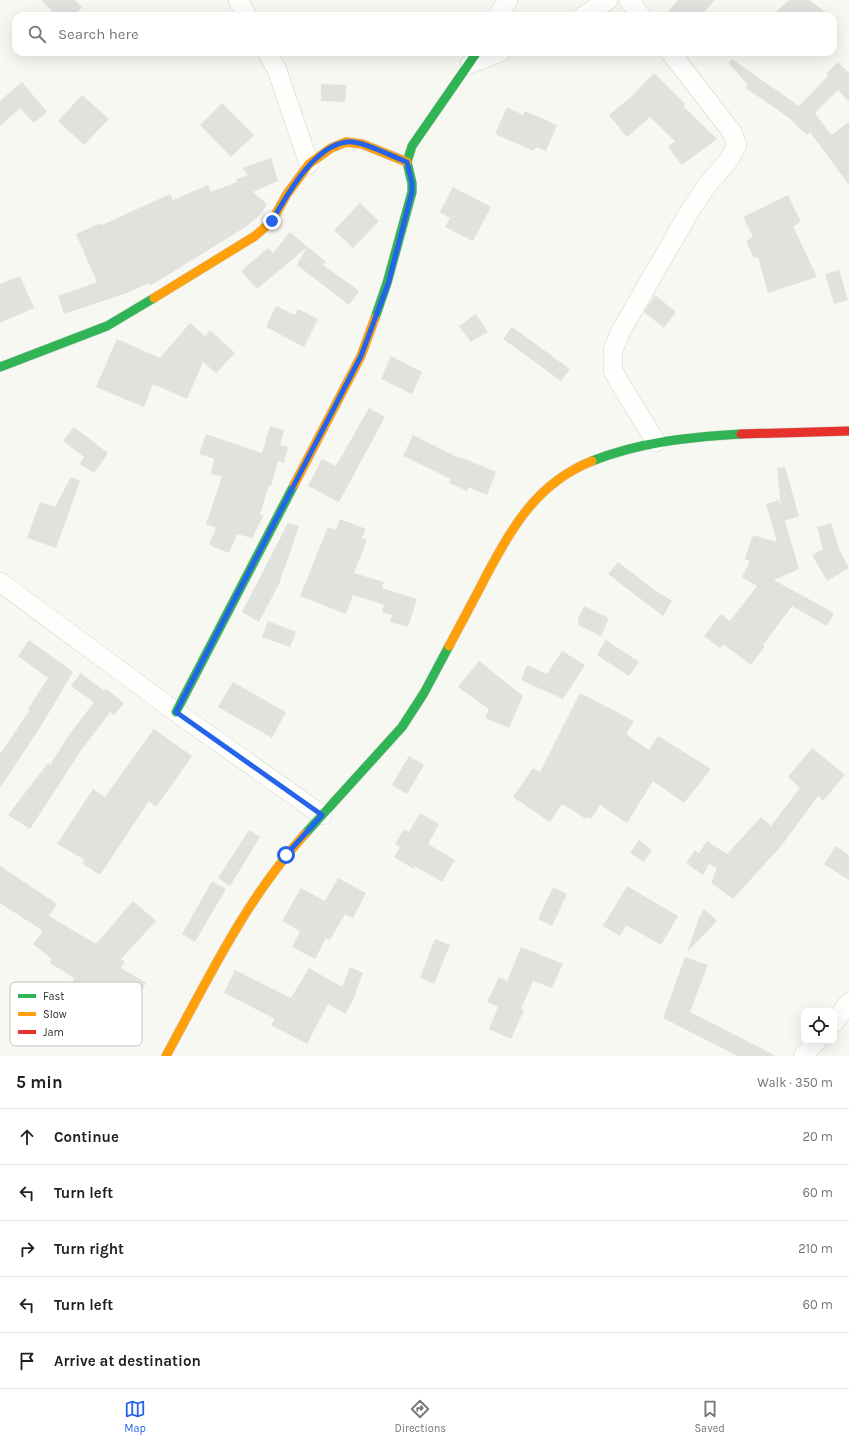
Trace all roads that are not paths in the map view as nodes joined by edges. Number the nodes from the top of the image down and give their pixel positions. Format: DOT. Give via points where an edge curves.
graph roads {
  1 [pos="238,0"];
  2 [pos="508,0"];
  3 [pos="608,0"];
  4 [pos="629,0"];
  5 [pos="245,12"];
  6 [pos="500,12"];
  7 [pos="589,12"];
  8 [pos="638,12"];
  9 [pos="269,56"];
  10 [pos="673,56"];
  11 [pos="474,58"];
  12 [pos="407,162"];
  13 [pos="309,164"];
  14 [pos="0,367"];
  15 [pos="849,431"];
  16 [pos="656,442"];
  17 [pos="0,582"];
  18 [pos="176,712"];
  19 [pos="322,815"];
  20 [pos="849,1002"];
  21 [pos="837,1019"];
  22 [pos="814,1044"];
  23 [pos="166,1056"];
  24 [pos="803,1056"];
  1 -- 5 [label="street"];
  2 -- 6 [label="street"];
  3 -- 7 [label="street"];
  4 -- 8 [label="street"];
  9 -- 13 [label="street" via="277,70"];
  10 -- 16 [label="street" via="732,132 737,145 728,161 691,209 622,329 613,350 613,370"];
  11 -- 12 [label="street" via="412,146"];
  12 -- 13 [label="street" via="362,144 346,142 331,148"];
  12 -- 18 [label="street" via="412,192 388,284 361,356"];
  13 -- 14 [label="street" via="287,194 272,221 256,236 106,326"];
  15 -- 16 [label="street" via="728,435"];
  16 -- 19 [label="street" via="616,451 578,466 553,484 530,507 511,530 424,693 402,727"];
  17 -- 18 [label="street"];
  18 -- 19 [label="street"];
  19 -- 23 [label="street" via="286,855 256,896 230,938"];
  20 -- 21 [label="street"];
  22 -- 24 [label="street"];
}
